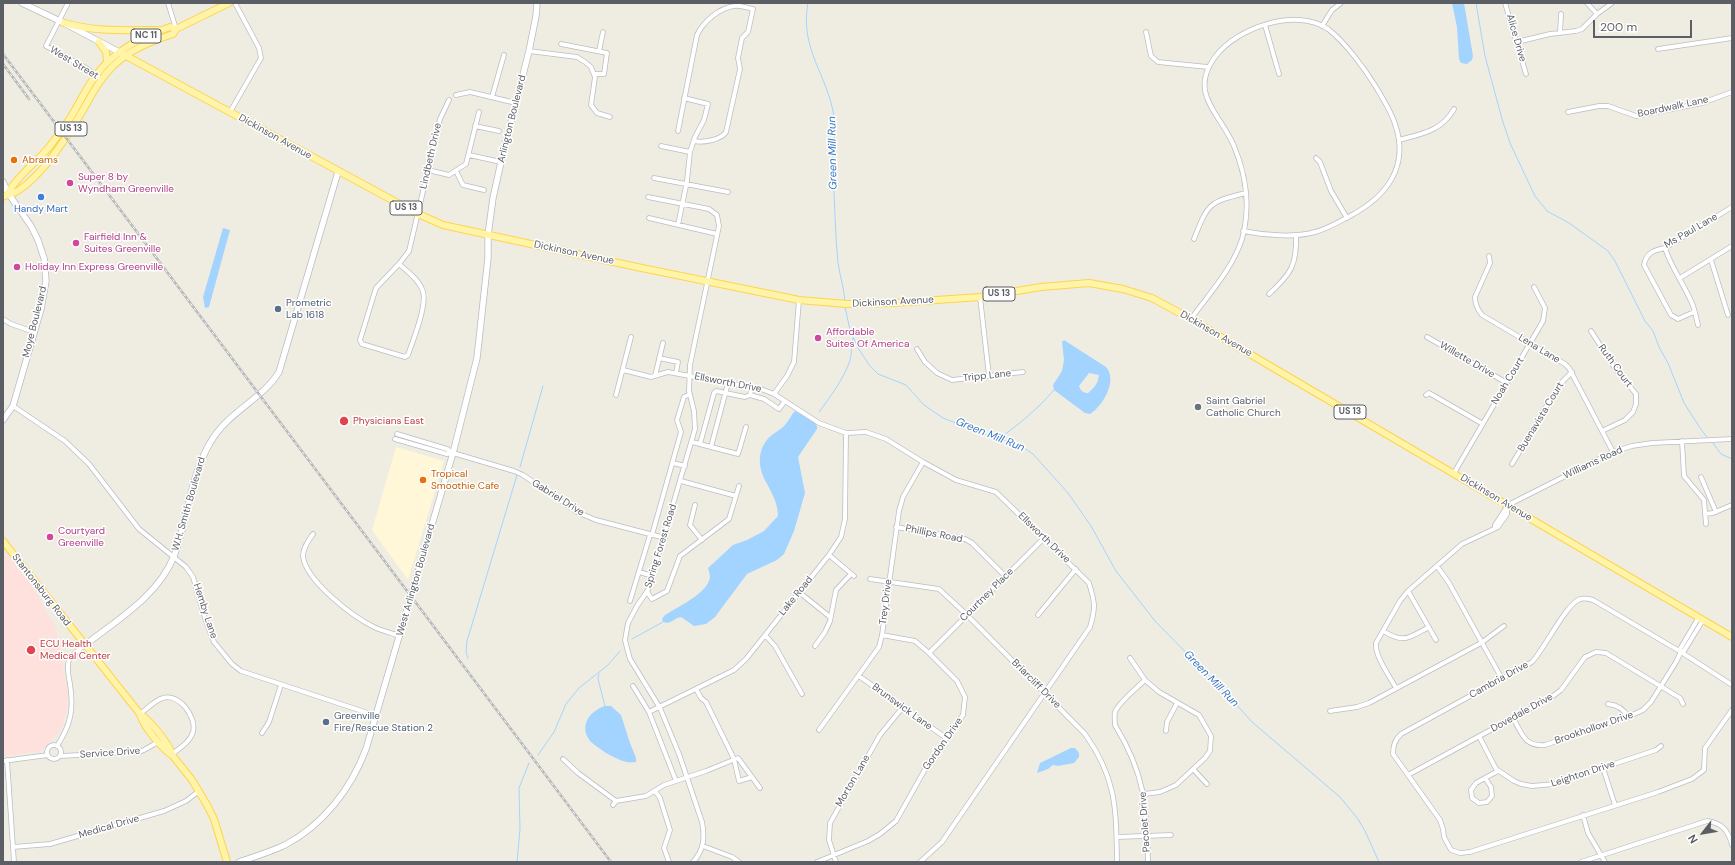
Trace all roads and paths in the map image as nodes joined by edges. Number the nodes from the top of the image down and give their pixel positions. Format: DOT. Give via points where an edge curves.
graph roads {
  1 [pos="22,3"];
  2 [pos="68,3"];
  3 [pos="168,3"];
  4 [pos="229,3"];
  5 [pos="235,3"];
  6 [pos="537,3"];
  7 [pos="1341,3"];
  8 [pos="1506,3"];
  9 [pos="1587,3"];
  10 [pos="1612,3"];
  11 [pos="1561,14"];
  12 [pos="1597,14"];
  13 [pos="62,22"];
  14 [pos="1265,24"];
  15 [pos="1322,26"];
  16 [pos="176,29"];
  17 [pos="161,30"];
  18 [pos="603,32"];
  19 [pos="1146,32"];
  20 [pos="1560,33"];
  21 [pos="1732,38"];
  22 [pos="99,42"];
  23 [pos="1517,42"];
  24 [pos="560,44"];
  25 [pos="578,47"];
  26 [pos="1658,49"];
  27 [pos="599,51"];
  28 [pos="119,52"];
  29 [pos="530,52"];
  30 [pos="504,55"];
  31 [pos="125,56"];
  32 [pos="577,57"];
  33 [pos="107,62"];
  34 [pos="1208,67"];
  35 [pos="594,74"];
  36 [pos="1279,74"];
  37 [pos="1526,74"];
  38 [pos="96,75"];
  39 [pos="101,79"];
  40 [pos="1732,92"];
  41 [pos="456,94"];
  42 [pos="492,97"];
  43 [pos="684,98"];
  44 [pos="449,100"];
  45 [pos="516,103"];
  46 [pos="1454,109"];
  47 [pos="230,112"];
  48 [pos="479,112"];
  49 [pos="1568,112"];
  50 [pos="610,117"];
  51 [pos="476,126"];
  52 [pos="499,131"];
  53 [pos="678,131"];
  54 [pos="1399,140"];
  55 [pos="694,141"];
  56 [pos="661,146"];
  57 [pos="690,152"];
  58 [pos="469,155"];
  59 [pos="1316,158"];
  60 [pos="500,162"];
  61 [pos="428,170"];
  62 [pos="456,171"];
  63 [pos="338,172"];
  64 [pos="654,178"];
  65 [pos="3,182"];
  66 [pos="686,185"];
  67 [pos="484,190"];
  68 [pos="728,192"];
  69 [pos="1246,193"];
  70 [pos="6,195"];
  71 [pos="648,197"];
  72 [pos="683,204"];
  73 [pos="1732,207"];
  74 [pos="418,214"];
  75 [pos="649,218"];
  76 [pos="1347,218"];
  77 [pos="678,225"];
  78 [pos="1243,231"];
  79 [pos="717,234"];
  80 [pos="1296,235"];
  81 [pos="488,236"];
  82 [pos="1194,239"];
  83 [pos="1732,246"];
  84 [pos="1666,248"];
  85 [pos="1489,256"];
  86 [pos="1711,260"];
  87 [pos="399,264"];
  88 [pos="1680,278"];
  89 [pos="708,282"];
  90 [pos="1534,287"];
  91 [pos="1269,294"];
  92 [pos="980,297"];
  93 [pos="799,300"];
  94 [pos="1694,312"];
  95 [pos="1728,315"];
  96 [pos="1191,318"];
  97 [pos="3,319"];
  98 [pos="1698,325"];
  99 [pos="1591,331"];
  100 [pos="34,332"];
  101 [pos="631,337"];
  102 [pos="1427,337"];
  103 [pos="663,343"];
  104 [pos="1531,343"];
  105 [pos="917,349"];
  106 [pos="659,358"];
  107 [pos="622,370"];
  108 [pos="1023,372"];
  109 [pos="1572,372"];
  110 [pos="676,373"];
  111 [pos="689,375"];
  112 [pos="654,376"];
  113 [pos="989,376"];
  114 [pos="728,383"];
  115 [pos="1507,383"];
  116 [pos="752,387"];
  117 [pos="725,393"];
  118 [pos="690,394"];
  119 [pos="774,394"];
  120 [pos="616,395"];
  121 [pos="750,395"];
  122 [pos="1426,395"];
  123 [pos="785,401"];
  124 [pos="13,406"];
  125 [pos="3,420"];
  126 [pos="1483,424"];
  127 [pos="746,427"];
  128 [pos="1602,431"];
  129 [pos="846,433"];
  130 [pos="396,436"];
  131 [pos="1732,439"];
  132 [pos="1682,441"];
  133 [pos="692,442"];
  134 [pos="700,444"];
  135 [pos="711,447"];
  136 [pos="1613,452"];
  137 [pos="453,453"];
  138 [pos="673,462"];
  139 [pos="923,462"];
  140 [pos="1512,464"];
  141 [pos="685,466"];
  142 [pos="1454,473"];
  143 [pos="1702,477"];
  144 [pos="681,481"];
  145 [pos="739,486"];
  146 [pos="736,496"];
  147 [pos="696,505"];
  148 [pos="1732,505"];
  149 [pos="1507,507"];
  150 [pos="1716,512"];
  151 [pos="1705,514"];
  152 [pos="1706,524"];
  153 [pos="896,527"];
  154 [pos="313,534"];
  155 [pos="651,535"];
  156 [pos="665,538"];
  157 [pos="1044,538"];
  158 [pos="702,540"];
  159 [pos="3,541"];
  160 [pos="829,555"];
  161 [pos="174,556"];
  162 [pos="1437,566"];
  163 [pos="1076,569"];
  164 [pos="639,572"];
  165 [pos="653,576"];
  166 [pos="1006,577"];
  167 [pos="870,579"];
  168 [pos="888,582"];
  169 [pos="1408,591"];
  170 [pos="647,592"];
  171 [pos="799,592"];
  172 [pos="630,602"];
  173 [pos="967,614"];
  174 [pos="1038,615"];
  175 [pos="830,617"];
  176 [pos="1701,618"];
  177 [pos="1504,626"];
  178 [pos="1428,627"];
  179 [pos="1382,631"];
  180 [pos="765,635"];
  181 [pos="882,635"];
  182 [pos="400,636"];
  183 [pos="1732,637"];
  184 [pos="1436,640"];
  185 [pos="1481,642"];
  186 [pos="85,645"];
  187 [pos="815,646"];
  188 [pos="929,652"];
  189 [pos="1681,652"];
  190 [pos="1130,658"];
  191 [pos="858,676"];
  192 [pos="1502,679"];
  193 [pos="1146,680"];
  194 [pos="281,685"];
  195 [pos="1732,685"];
  196 [pos="633,686"];
  197 [pos="1661,686"];
  198 [pos="1396,688"];
  199 [pos="696,689"];
  200 [pos="1045,692"];
  201 [pos="802,694"];
  202 [pos="1177,703"];
  203 [pos="1608,704"];
  204 [pos="1683,704"];
  205 [pos="903,707"];
  206 [pos="660,708"];
  207 [pos="1732,710"];
  208 [pos="1330,711"];
  209 [pos="649,712"];
  210 [pos="140,714"];
  211 [pos="377,716"];
  212 [pos="1628,717"];
  213 [pos="1513,718"];
  214 [pos="819,730"];
  215 [pos="1166,731"];
  216 [pos="262,733"];
  217 [pos="1479,736"];
  218 [pos="946,738"];
  219 [pos="158,742"];
  220 [pos="57,746"];
  221 [pos="1661,746"];
  222 [pos="48,755"];
  223 [pos="172,755"];
  224 [pos="60,756"];
  225 [pos="563,759"];
  226 [pos="734,759"];
  227 [pos="5,760"];
  228 [pos="1603,768"];
  229 [pos="1193,769"];
  230 [pos="1498,770"];
  231 [pos="1408,775"];
  232 [pos="752,776"];
  233 [pos="687,778"];
  234 [pos="1485,778"];
  235 [pos="676,781"];
  236 [pos="1207,784"];
  237 [pos="760,788"];
  238 [pos="199,791"];
  239 [pos="655,791"];
  240 [pos="1144,794"];
  241 [pos="1615,805"];
  242 [pos="1583,816"];
  243 [pos="1171,835"];
  244 [pos="1147,836"];
  245 [pos="1117,837"];
  246 [pos="1732,845"];
  247 [pos="703,846"];
  248 [pos="14,847"];
  249 [pos="833,856"];
  250 [pos="1601,856"];
  251 [pos="14,862"];
  252 [pos="227,862"];
  253 [pos="239,862"];
  254 [pos="669,862"];
  255 [pos="693,862"];
  256 [pos="739,862"];
  257 [pos="817,862"];
  258 [pos="836,862"];
  259 [pos="920,862"];
  260 [pos="1117,862"];
  261 [pos="1148,862"];
  262 [pos="1581,862"];
  263 [pos="1605,862"];
  1 -- 13 [label="main road, Dickinson Avenue"];
  2 -- 13 [label="street"];
  3 -- 16 [label="street"];
  4 -- 16 [label="main road, NC 11"];
  5 -- 47 [label="street" via="259,48 261,58"];
  6 -- 29 [label="main road, Arlington Boulevard"];
  7 -- 15 [label="street" via="1332,10"];
  8 -- 23 [label="street, Alice Drive"];
  9 -- 12 [label="street"];
  10 -- 12 [label="street"];
  11 -- 20 [label="street"];
  12 -- 20 [label="street" via="1582,29"];
  13 -- 17 [label="main road" via="102,30"];
  13 -- 22 [label="main road, Dickinson Avenue"];
  13 -- 38 [label="street, West Street" via="46,46"];
  14 -- 15 [label="street" via="1300,20"];
  14 -- 34 [label="street" via="1234,38"];
  14 -- 36 [label="street"];
  15 -- 54 [label="street" via="1337,38 1368,73 1396,125"];
  16 -- 17 [label="main road, NC 11" via="172,26"];
  16 -- 31 [label="main road, NC 11" via="173,34 144,45"];
  17 -- 28 [label="main road, NC 11"];
  18 -- 27 [label="street"];
  19 -- 34 [label="street" via="1151,56 1158,62"];
  20 -- 23 [label="street"];
  21 -- 26 [label="street"];
  22 -- 28 [label="main road, Dickinson Avenue"];
  22 -- 33 [label="main road" via="106,52"];
  23 -- 37 [label="street, Alice Drive"];
  24 -- 25 [label="street"];
  25 -- 27 [label="street"];
  25 -- 32 [label="street"];
  27 -- 35 [label="street" via="607,53 604,74"];
  28 -- 31 [label="main road, Dickinson Avenue / US 13"];
  28 -- 33 [label="main road, US 13"];
  29 -- 32 [label="street"];
  29 -- 45 [label="main road, Arlington Boulevard"];
  30 -- 42 [label="street"];
  31 -- 39 [label="main road, US 13"];
  31 -- 47 [label="main road, Dickinson Avenue / US 13"];
  32 -- 35 [label="street" via="591,68"];
  33 -- 38 [label="main road, US 13"];
  34 -- 69 [label="street" via="1204,78 1206,99 1233,144 1244,174"];
  35 -- 50 [label="street" via="591,105 597,113"];
  38 -- 39 [label="street, West Street"];
  38 -- 70 [label="main road, US 13" via="61,132"];
  39 -- 70 [label="main road, US 13" via="72,129 46,163 18,191"];
  40 -- 49 [label="street, Boardwalk Lane" via="1702,104 1636,116 1608,106"];
  41 -- 42 [label="street" via="470,92"];
  42 -- 45 [label="street"];
  43 -- 53 [label="street"];
  43 -- 55 [label="street" via="708,104"];
  43 -- 55 [label="street" via="699,30 715,14 734,6 753,9 748,32 742,38 738,58 740,69 726,132 723,136"];
  44 -- 61 [label="street, Lindbeth Drive" via="440,119"];
  45 -- 60 [label="main road, Arlington Boulevard"];
  46 -- 54 [label="street" via="1439,127"];
  47 -- 63 [label="main road, Dickinson Avenue / US 13"];
  48 -- 51 [label="street"];
  51 -- 52 [label="street"];
  51 -- 58 [label="street"];
  54 -- 76 [label="street" via="1400,154 1395,176 1377,197"];
  55 -- 57 [label="street"];
  56 -- 57 [label="street"];
  57 -- 66 [label="street"];
  58 -- 60 [label="street"];
  58 -- 62 [label="street" via="466,164"];
  59 -- 76 [label="street" via="1320,162 1331,192"];
  60 -- 81 [label="main road, Arlington Boulevard"];
  61 -- 62 [label="street" via="449,175"];
  61 -- 74 [label="street, Lindbeth Drive"];
  62 -- 67 [label="street" via="463,185"];
  63 -- 74 [label="main road, Dickinson Avenue / US 13"];
  63 -- 161 [label="main road, W.H. Smith Boulevard" via="279,372 267,387 227,420 210,442 200,463"];
  64 -- 66 [label="street"];
  65 -- 70 [label="main road, Moye Boulevard"];
  66 -- 68 [label="street"];
  66 -- 72 [label="street"];
  69 -- 78 [label="street"];
  69 -- 82 [label="street" via="1219,200 1211,206 1204,213"];
  70 -- 100 [label="main road, Moye Boulevard" via="32,229 44,258 46,281"];
  71 -- 72 [label="street"];
  72 -- 77 [label="street"];
  72 -- 79 [label="street, Spring Forest Road" via="709,209 717,215"];
  73 -- 84 [label="street, Ms Paul Lane"];
  74 -- 81 [label="main road, Dickinson Avenue / US 13" via="443,225"];
  74 -- 87 [label="street, Lindbeth Drive" via="409,251"];
  75 -- 77 [label="street"];
  76 -- 80 [label="street" via="1314,232"];
  77 -- 79 [label="street"];
  78 -- 80 [label="street"];
  78 -- 96 [label="street" via="1237,252"];
  79 -- 89 [label="street, Spring Forest Road"];
  80 -- 91 [label="street" via="1292,268 1285,280"];
  81 -- 89 [label="main road, Dickinson Avenue / US 13"];
  81 -- 137 [label="main road, West Arlington Boulevard" via="477,358"];
  83 -- 86 [label="street"];
  84 -- 88 [label="street" via="1669,262"];
  84 -- 94 [label="street, Ms Paul Lane" via="1656,249 1648,254 1644,265 1671,316 1678,319"];
  85 -- 104 [label="street, Lena Lane" via="1490,263 1476,292 1476,308 1482,315"];
  86 -- 88 [label="street"];
  86 -- 95 [label="street"];
  87 -- 87 [label="street, Lindbeth Drive" via="420,285 424,296 407,357 360,342 376,288"];
  88 -- 94 [label="street"];
  89 -- 93 [label="main road, Dickinson Avenue / US 13"];
  89 -- 111 [label="street, Spring Forest Road"];
  90 -- 104 [label="street, Noah Court" via="1543,303 1545,315"];
  92 -- 93 [label="main road, Dickinson Avenue / US 13" via="855,304"];
  92 -- 96 [label="main road, Dickinson Avenue / US 13" via="1041,287 1089,284 1123,288 1152,298"];
  92 -- 113 [label="street"];
  93 -- 119 [label="street" via="794,362"];
  94 -- 98 [label="street"];
  96 -- 142 [label="main road, Dickinson Avenue / US 13"];
  97 -- 100 [label="street"];
  99 -- 128 [label="street, Ruth Court" via="1614,367 1636,394 1633,412 1625,420"];
  100 -- 124 [label="main road, Moye Boulevard"];
  101 -- 107 [label="street"];
  102 -- 115 [label="street, Willette Drive"];
  103 -- 106 [label="street"];
  104 -- 109 [label="street, Lena Lane" via="1565,364"];
  104 -- 115 [label="street, Noah Court"];
  105 -- 113 [label="street, Tripp Lane" via="937,374 952,380"];
  106 -- 110 [label="street" via="678,362"];
  106 -- 112 [label="street"];
  107 -- 112 [label="street, Ellsworth Drive"];
  107 -- 120 [label="street"];
  108 -- 113 [label="street, Tripp Lane"];
  109 -- 128 [label="street, Lena Lane"];
  109 -- 140 [label="street, Buenavista Court" via="1559,385"];
  110 -- 111 [label="street, Ellsworth Drive"];
  110 -- 112 [label="street, Ellsworth Drive" via="668,372"];
  111 -- 114 [label="street, Ellsworth Drive"];
  111 -- 118 [label="street, Spring Forest Road"];
  114 -- 116 [label="street, Ellsworth Drive"];
  114 -- 117 [label="street"];
  115 -- 126 [label="street, Noah Court"];
  116 -- 119 [label="street, Ellsworth Drive"];
  116 -- 121 [label="street"];
  117 -- 121 [label="street" via="745,397"];
  117 -- 134 [label="street" via="714,393"];
  117 -- 135 [label="street"];
  118 -- 133 [label="street, Spring Forest Road" via="696,429"];
  118 -- 138 [label="street" via="684,397 677,420 681,432"];
  119 -- 123 [label="street, Ellsworth Drive"];
  121 -- 123 [label="street" via="764,399 778,409"];
  122 -- 126 [label="street" via="1429,393"];
  123 -- 129 [label="street, Ellsworth Drive" via="819,423"];
  124 -- 125 [label="main road, Moye Boulevard"];
  124 -- 161 [label="street, Hemby Lane" via="65,441 89,464 140,529"];
  126 -- 142 [label="street, Noah Court"];
  127 -- 135 [label="street" via="738,454"];
  128 -- 136 [label="street, Lena Lane"];
  129 -- 139 [label="street, Ellsworth Drive" via="866,432 886,439"];
  129 -- 160 [label="street, Lake Road" via="845,519 841,537"];
  130 -- 137 [label="street, Gabriel Drive" via="448,449"];
  131 -- 132 [label="street, Williams Road"];
  132 -- 136 [label="street, Williams Road" via="1640,444"];
  132 -- 151 [label="street" via="1684,476 1704,500"];
  133 -- 134 [label="street"];
  133 -- 141 [label="street, Spring Forest Road"];
  134 -- 135 [label="street"];
  136 -- 149 [label="street, Williams Road"];
  137 -- 155 [label="street, Gabriel Drive" via="523,475 577,512 596,520"];
  137 -- 182 [label="main road, West Arlington Boulevard"];
  138 -- 141 [label="street"];
  138 -- 155 [label="street"];
  139 -- 153 [label="street, Trey Drive" via="903,497"];
  139 -- 157 [label="street, Ellsworth Drive" via="956,480 996,492"];
  141 -- 144 [label="street, Spring Forest Road"];
  142 -- 149 [label="main road, Dickinson Avenue / US 13"];
  143 -- 150 [label="street"];
  144 -- 146 [label="street"];
  144 -- 156 [label="street, Spring Forest Road"];
  145 -- 146 [label="street"];
  146 -- 158 [label="street" via="727,522"];
  147 -- 158 [label="street" via="690,525"];
  148 -- 150 [label="street"];
  149 -- 162 [label="street" via="1495,528 1462,544"];
  149 -- 176 [label="main road, Dickinson Avenue / US 13"];
  150 -- 151 [label="street"];
  151 -- 152 [label="street"];
  153 -- 166 [label="street, Phillips Road" via="965,539"];
  153 -- 168 [label="street, Trey Drive"];
  154 -- 182 [label="street" via="305,546 303,557 306,566 324,591 372,627"];
  155 -- 156 [label="street, Gabriel Drive"];
  155 -- 164 [label="street"];
  156 -- 165 [label="street, Spring Forest Road"];
  157 -- 163 [label="street, Ellsworth Drive"];
  157 -- 166 [label="street, Courtney Place"];
  158 -- 170 [label="street" via="678,559 668,591 652,599"];
  159 -- 186 [label="main road, Stantonsburg Road"];
  160 -- 171 [label="street, Lake Road"];
  160 -- 175 [label="street" via="853,575 836,590"];
  161 -- 186 [label="main road, W.H. Smith Boulevard" via="154,588 133,608"];
  161 -- 194 [label="street, Hemby Lane" via="193,577 214,642 232,664 241,671"];
  162 -- 169 [label="street"];
  162 -- 185 [label="street"];
  163 -- 174 [label="street"];
  163 -- 200 [label="street, Ellsworth Drive" via="1089,583 1095,601 1094,614 1090,627"];
  164 -- 165 [label="street"];
  164 -- 172 [label="street"];
  165 -- 170 [label="street, Spring Forest Road"];
  166 -- 173 [label="street, Courtney Place"];
  167 -- 168 [label="street, Briarcliff Drive"];
  168 -- 173 [label="street, Briarcliff Drive" via="939,589"];
  168 -- 181 [label="street, Trey Drive"];
  169 -- 178 [label="street"];
  169 -- 179 [label="street"];
  170 -- 206 [label="street, Spring Forest Road" via="628,623 625,640 630,659"];
  171 -- 175 [label="street"];
  171 -- 180 [label="street, Lake Road"];
  173 -- 188 [label="street, Courtney Place"];
  173 -- 200 [label="street, Briarcliff Drive"];
  175 -- 187 [label="street" via="826,632"];
  176 -- 183 [label="main road, Dickinson Avenue / US 13"];
  176 -- 189 [label="street, Brookhollow Drive" via="1684,651"];
  177 -- 185 [label="street"];
  178 -- 179 [label="street" via="1404,639 1392,637"];
  178 -- 184 [label="street"];
  179 -- 198 [label="street" via="1376,643 1376,650"];
  180 -- 199 [label="street, Lake Road" via="734,670"];
  180 -- 201 [label="street" via="775,646"];
  181 -- 188 [label="street, Gordon Drive" via="915,641"];
  181 -- 191 [label="street, Trey Drive" via="878,647"];
  182 -- 211 [label="main road, West Arlington Boulevard"];
  185 -- 192 [label="street"];
  185 -- 198 [label="street"];
  186 -- 210 [label="main road, Stantonsburg Road"];
  186 -- 220 [label="street" via="69,660 72,712 68,727"];
  188 -- 218 [label="street, Gordon Drive" via="957,681 966,697 963,715"];
  189 -- 192 [label="street, Cambria Drive" via="1592,600 1580,599 1570,607 1532,662"];
  189 -- 195 [label="street, Cambria Drive"];
  189 -- 197 [label="street, Brookhollow Drive"];
  190 -- 193 [label="street"];
  191 -- 205 [label="street, Brunswick Lane"];
  191 -- 214 [label="street, Trey Drive"];
  192 -- 231 [label="street, Cambria Drive" via="1396,738 1393,754"];
  193 -- 202 [label="street"];
  193 -- 240 [label="street, Pacolet Drive" via="1119,707 1114,719 1135,764"];
  194 -- 211 [label="street, Hemby Lane"];
  194 -- 216 [label="street" via="269,722"];
  196 -- 209 [label="street"];
  197 -- 204 [label="street, Dovedale Drive" via="1680,698"];
  197 -- 212 [label="street, Brookhollow Drive" via="1643,710"];
  197 -- 213 [label="street, Dovedale Drive" via="1606,653 1596,652 1585,657 1561,690"];
  198 -- 208 [label="street" via="1369,703"];
  199 -- 206 [label="street, Lake Road"];
  199 -- 226 [label="street" via="706,702"];
  200 -- 245 [label="street, Briarcliff Drive" via="1085,734 1100,756 1110,781"];
  200 -- 259 [label="street, Ellsworth Drive" via="942,842"];
  202 -- 215 [label="street"];
  202 -- 229 [label="street" via="1199,715 1211,736 1210,751"];
  203 -- 212 [label="street" via="1616,705"];
  205 -- 218 [label="street, Brunswick Lane"];
  205 -- 249 [label="street, Morton Lane" via="880,735 834,814 828,832"];
  206 -- 209 [label="street, Lake Road"];
  206 -- 233 [label="street, Spring Forest Road"];
  207 -- 241 [label="street" via="1707,744 1703,754 1704,770 1700,775 1658,792"];
  209 -- 235 [label="street"];
  210 -- 219 [label="main road, Stantonsburg Road" via="142,721"];
  210 -- 223 [label="main road, Stantonsburg Road" via="171,750"];
  210 -- 223 [label="street" via="163,697 178,700 183,706 192,718 193,733 188,742"];
  211 -- 253 [label="main road, West Arlington Boulevard" via="356,774 325,815 284,845"];
  212 -- 213 [label="street, Brookhollow Drive" via="1536,746 1525,740"];
  213 -- 217 [label="street, Dovedale Drive"];
  217 -- 230 [label="street, Leighton Drive"];
  217 -- 231 [label="street, Dovedale Drive"];
  218 -- 249 [label="street, Gordon Drive" via="918,780 896,822 874,838"];
  219 -- 223 [label="main road, Stantonsburg Road"];
  219 -- 224 [label="street, Service Drive" via="139,752"];
  220 -- 222 [label="street" via="49,747"];
  220 -- 224 [label="street" via="61,750"];
  221 -- 228 [label="street, Leighton Drive"];
  222 -- 224 [label="street" via="54,758"];
  222 -- 227 [label="street"];
  223 -- 238 [label="main road, Stantonsburg Road"];
  225 -- 239 [label="street" via="614,803 646,796"];
  226 -- 232 [label="street" via="738,758"];
  226 -- 232 [label="street" via="739,782"];
  226 -- 233 [label="street"];
  227 -- 248 [label="street"];
  228 -- 230 [label="street, Leighton Drive" via="1543,786 1521,784"];
  228 -- 241 [label="street"];
  229 -- 236 [label="street"];
  229 -- 240 [label="street" via="1169,789"];
  230 -- 234 [label="street"];
  231 -- 242 [label="street, Cambria Drive" via="1440,820 1444,837 1451,850 1460,854"];
  232 -- 237 [label="street"];
  233 -- 235 [label="street"];
  233 -- 247 [label="street, Spring Forest Road" via="702,822"];
  234 -- 234 [label="street" via="1491,787 1492,796 1487,802 1479,803 1472,798 1471,790 1476,783"];
  235 -- 239 [label="street"];
  238 -- 248 [label="street, Medical Drive" via="186,801 164,811 50,844"];
  238 -- 252 [label="main road, Stantonsburg Road" via="214,819"];
  239 -- 254 [label="street" via="660,798 670,830 664,848"];
  240 -- 244 [label="street, Pacolet Drive"];
  241 -- 242 [label="street"];
  242 -- 250 [label="street" via="1588,833"];
  243 -- 244 [label="street"];
  244 -- 245 [label="street"];
  244 -- 261 [label="street, Pacolet Drive"];
  245 -- 260 [label="street, Briarcliff Drive"];
  246 -- 250 [label="street" via="1730,836 1723,826 1708,821"];
  247 -- 255 [label="street"];
  247 -- 256 [label="street"];
  248 -- 251 [label="street"];
  249 -- 257 [label="street, Gordon Drive"];
  249 -- 258 [label="street, Morton Lane"];
  250 -- 262 [label="street"];
  250 -- 263 [label="street"];
}
